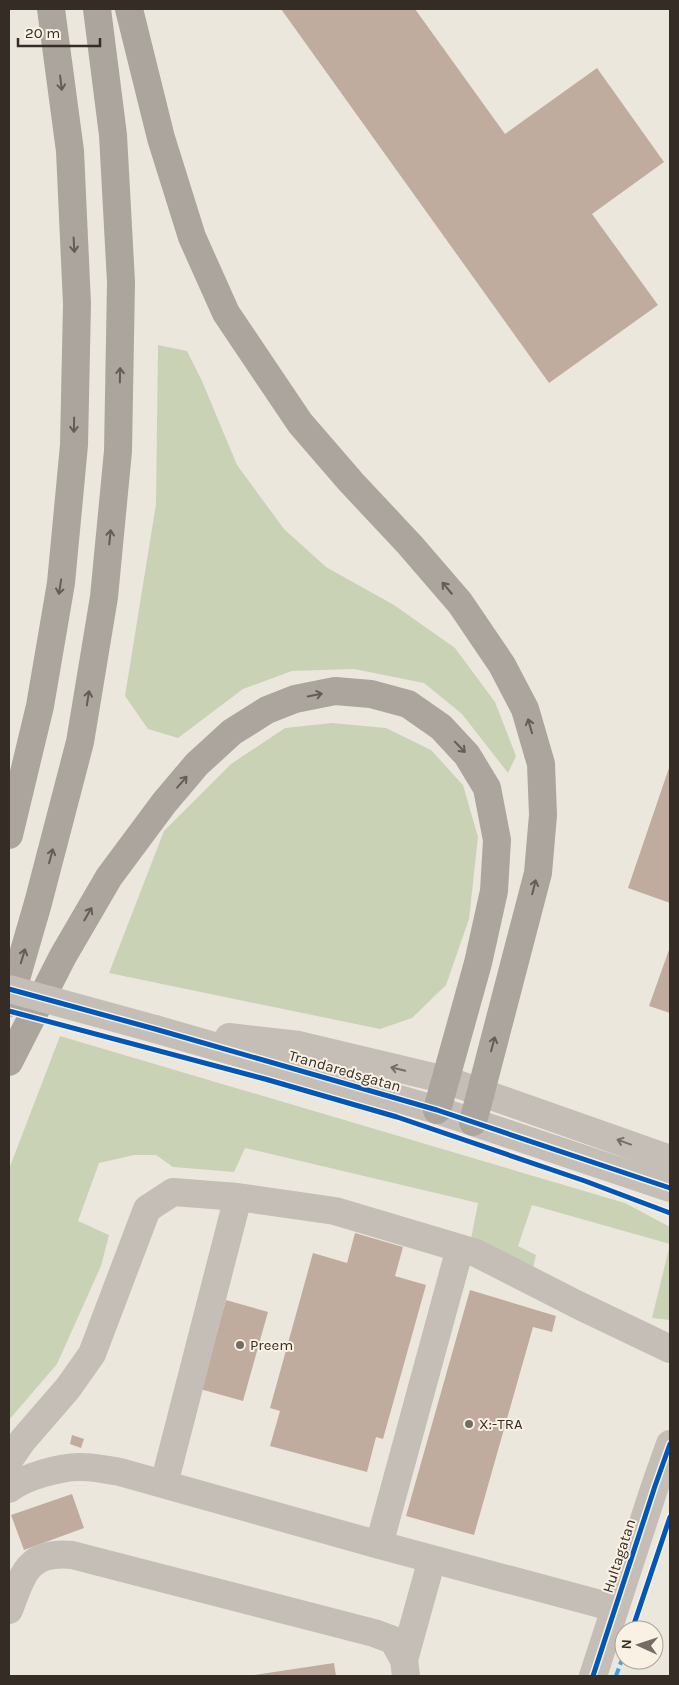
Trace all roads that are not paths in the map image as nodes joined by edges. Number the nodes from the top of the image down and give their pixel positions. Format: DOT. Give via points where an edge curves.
graph roads {
  1 [pos="51,9"];
  2 [pos="97,9"];
  3 [pos="129,9"];
  4 [pos="40,706"];
  5 [pos="9,780"];
  6 [pos="9,835"];
  7 [pos="9,989"];
  8 [pos="9,1003"];
  9 [pos="155,1029"];
  10 [pos="9,1062"];
  11 [pos="446,1080"];
  12 [pos="481,1091"];
  13 [pos="437,1110"];
  14 [pos="473,1122"];
  15 [pos="670,1159"];
  16 [pos="670,1188"];
  17 [pos="238,1197"];
  18 [pos="460,1248"];
  19 [pos="670,1348"];
  20 [pos="670,1444"];
  21 [pos="9,1460"];
  22 [pos="164,1484"];
  23 [pos="9,1489"];
  24 [pos="379,1544"];
  25 [pos="432,1559"];
  26 [pos="615,1608"];
  27 [pos="9,1610"];
  28 [pos="405,1668"];
  29 [pos="593,1676"];
  1 -- 4 [label="highway, one-way" via="70,151 76,314 74,445 61,583"];
  8 -- 2 [label="highway, one-way" via="80,742 104,597 118,451 121,282 113,135"];
  12 -- 3 [label="highway, one-way" via="538,873 541,764 525,709 502,665 460,603 300,423 226,313 192,237 161,138"];
  4 -- 5 [label="highway"];
  4 -- 6 [label="highway"];
  7 -- 9 [label="street, Trandaredsgatan, bridge"];
  11 -- 9 [label="street, Trandaredsgatan, one-way" via="299,1045"];
  9 -- 13 [label="street, Trandaredsgatan"];
  10 -- 11 [label="highway, one-way" via="63,956 109,877 197,764 232,732 267,710 295,699 334,691 371,694 408,704 441,728 467,755 487,788 497,840 494,891"];
  11 -- 12 [label="street, Trandaredsgatan"];
  11 -- 13 [label="highway"];
  12 -- 14 [label="highway"];
  15 -- 12 [label="street, Trandaredsgatan, one-way"];
  13 -- 14 [label="street, Trandaredsgatan"];
  14 -- 16 [label="street, Trandaredsgatan"];
  17 -- 18 [label="street" via="335,1211"];
  17 -- 21 [label="street" via="173,1192 146,1210 92,1354"];
  17 -- 22 [label="street"];
  18 -- 19 [label="street"];
  18 -- 24 [label="street"];
  20 -- 26 [label="street, Hultagatan"];
  22 -- 23 [label="street" via="81,1466 53,1470"];
  22 -- 24 [label="street"];
  24 -- 25 [label="street"];
  25 -- 26 [label="street"];
  25 -- 28 [label="street"];
  26 -- 29 [label="street, Hultagatan"];
  27 -- 28 [label="street" via="29,1566 41,1557 72,1555 374,1633 393,1640"];
}
